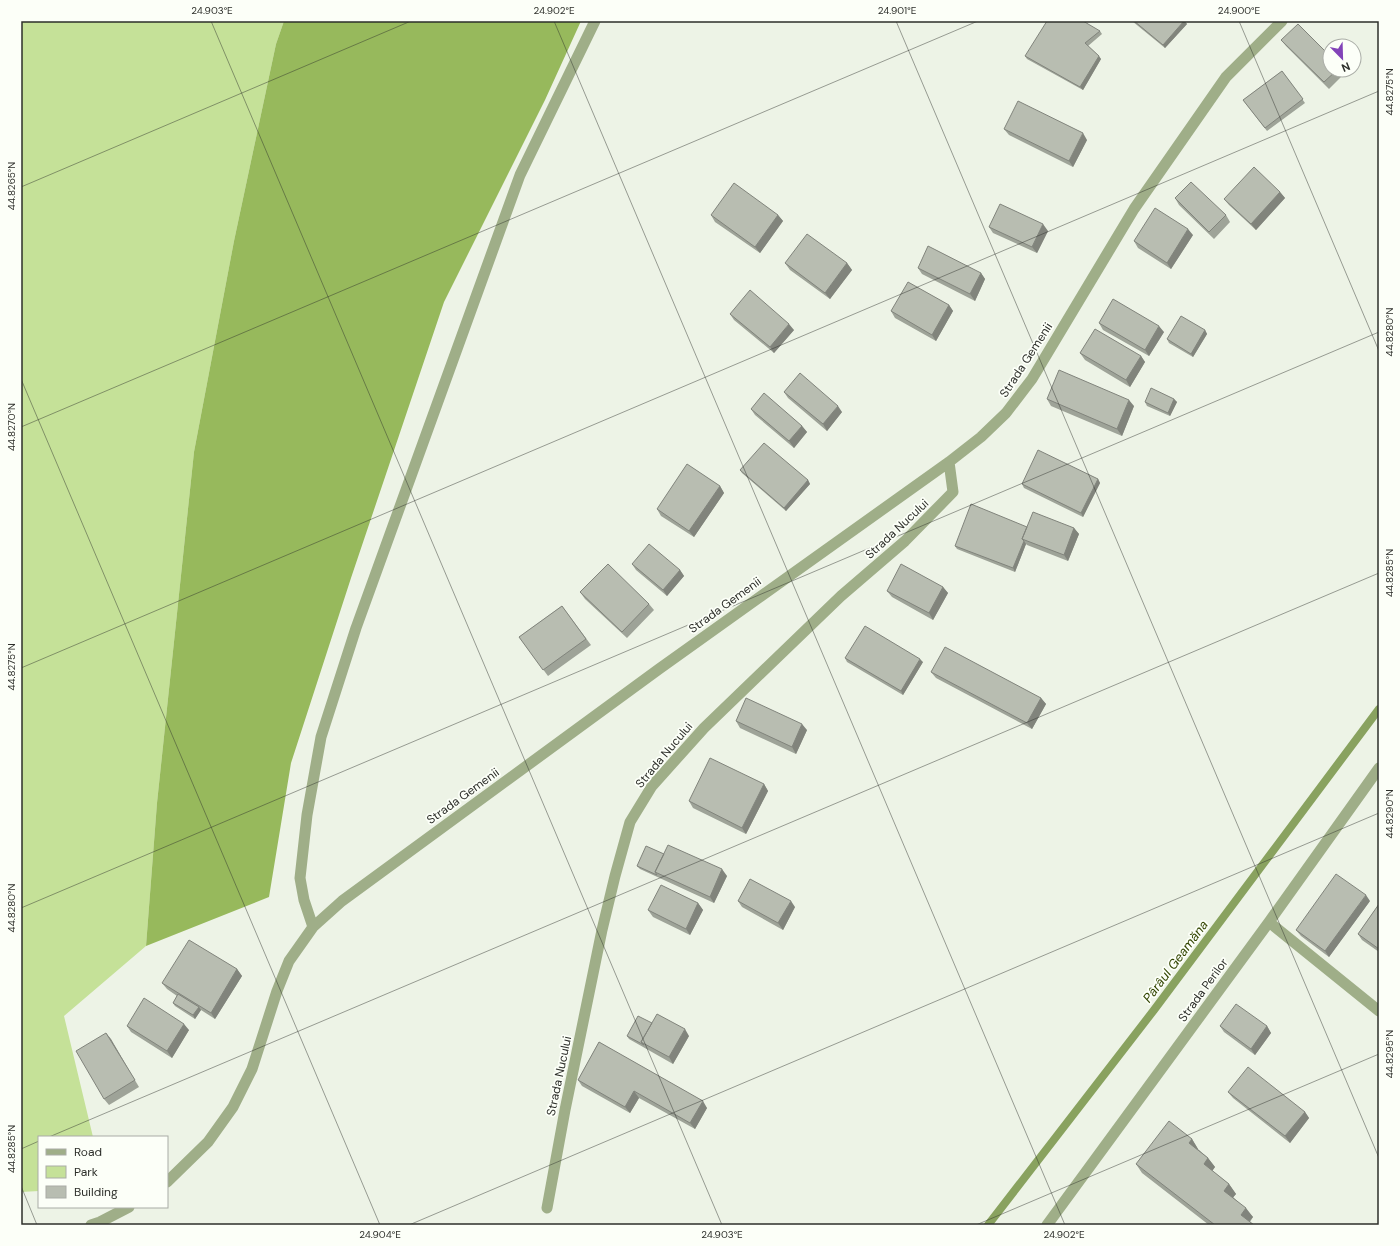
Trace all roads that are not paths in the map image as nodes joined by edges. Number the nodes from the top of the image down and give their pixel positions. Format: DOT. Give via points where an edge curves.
graph roads {
  1 [pos="595,21"];
  2 [pos="1282,21"];
  3 [pos="949,462"];
  4 [pos="1379,768"];
  5 [pos="1269,922"];
  6 [pos="313,927"];
  7 [pos="1379,1011"];
  8 [pos="168,1181"];
  9 [pos="127,1208"];
  10 [pos="547,1208"];
  11 [pos="91,1225"];
  12 [pos="1047,1225"];
  1 -- 6 [label="street" via="520,175 356,628 323,730 307,815 300,878"];
  2 -- 3 [label="street, Strada Gemenii" via="1226,77 1134,209 1032,379 1006,414"];
  3 -- 6 [label="street, Strada Gemenii" via="659,668 342,901"];
  3 -- 10 [label="street, Strada Nucului" via="953,492 905,541 841,596 704,728 652,786 630,822 602,930"];
  4 -- 5 [label="street, Strada Perilor"];
  5 -- 7 [label="street"];
  5 -- 12 [label="street, Strada Perilor"];
  6 -- 8 [label="street, Strada Gemenii" via="289,961 252,1069 233,1107 208,1142"];
  9 -- 11 [label="street"];
}
